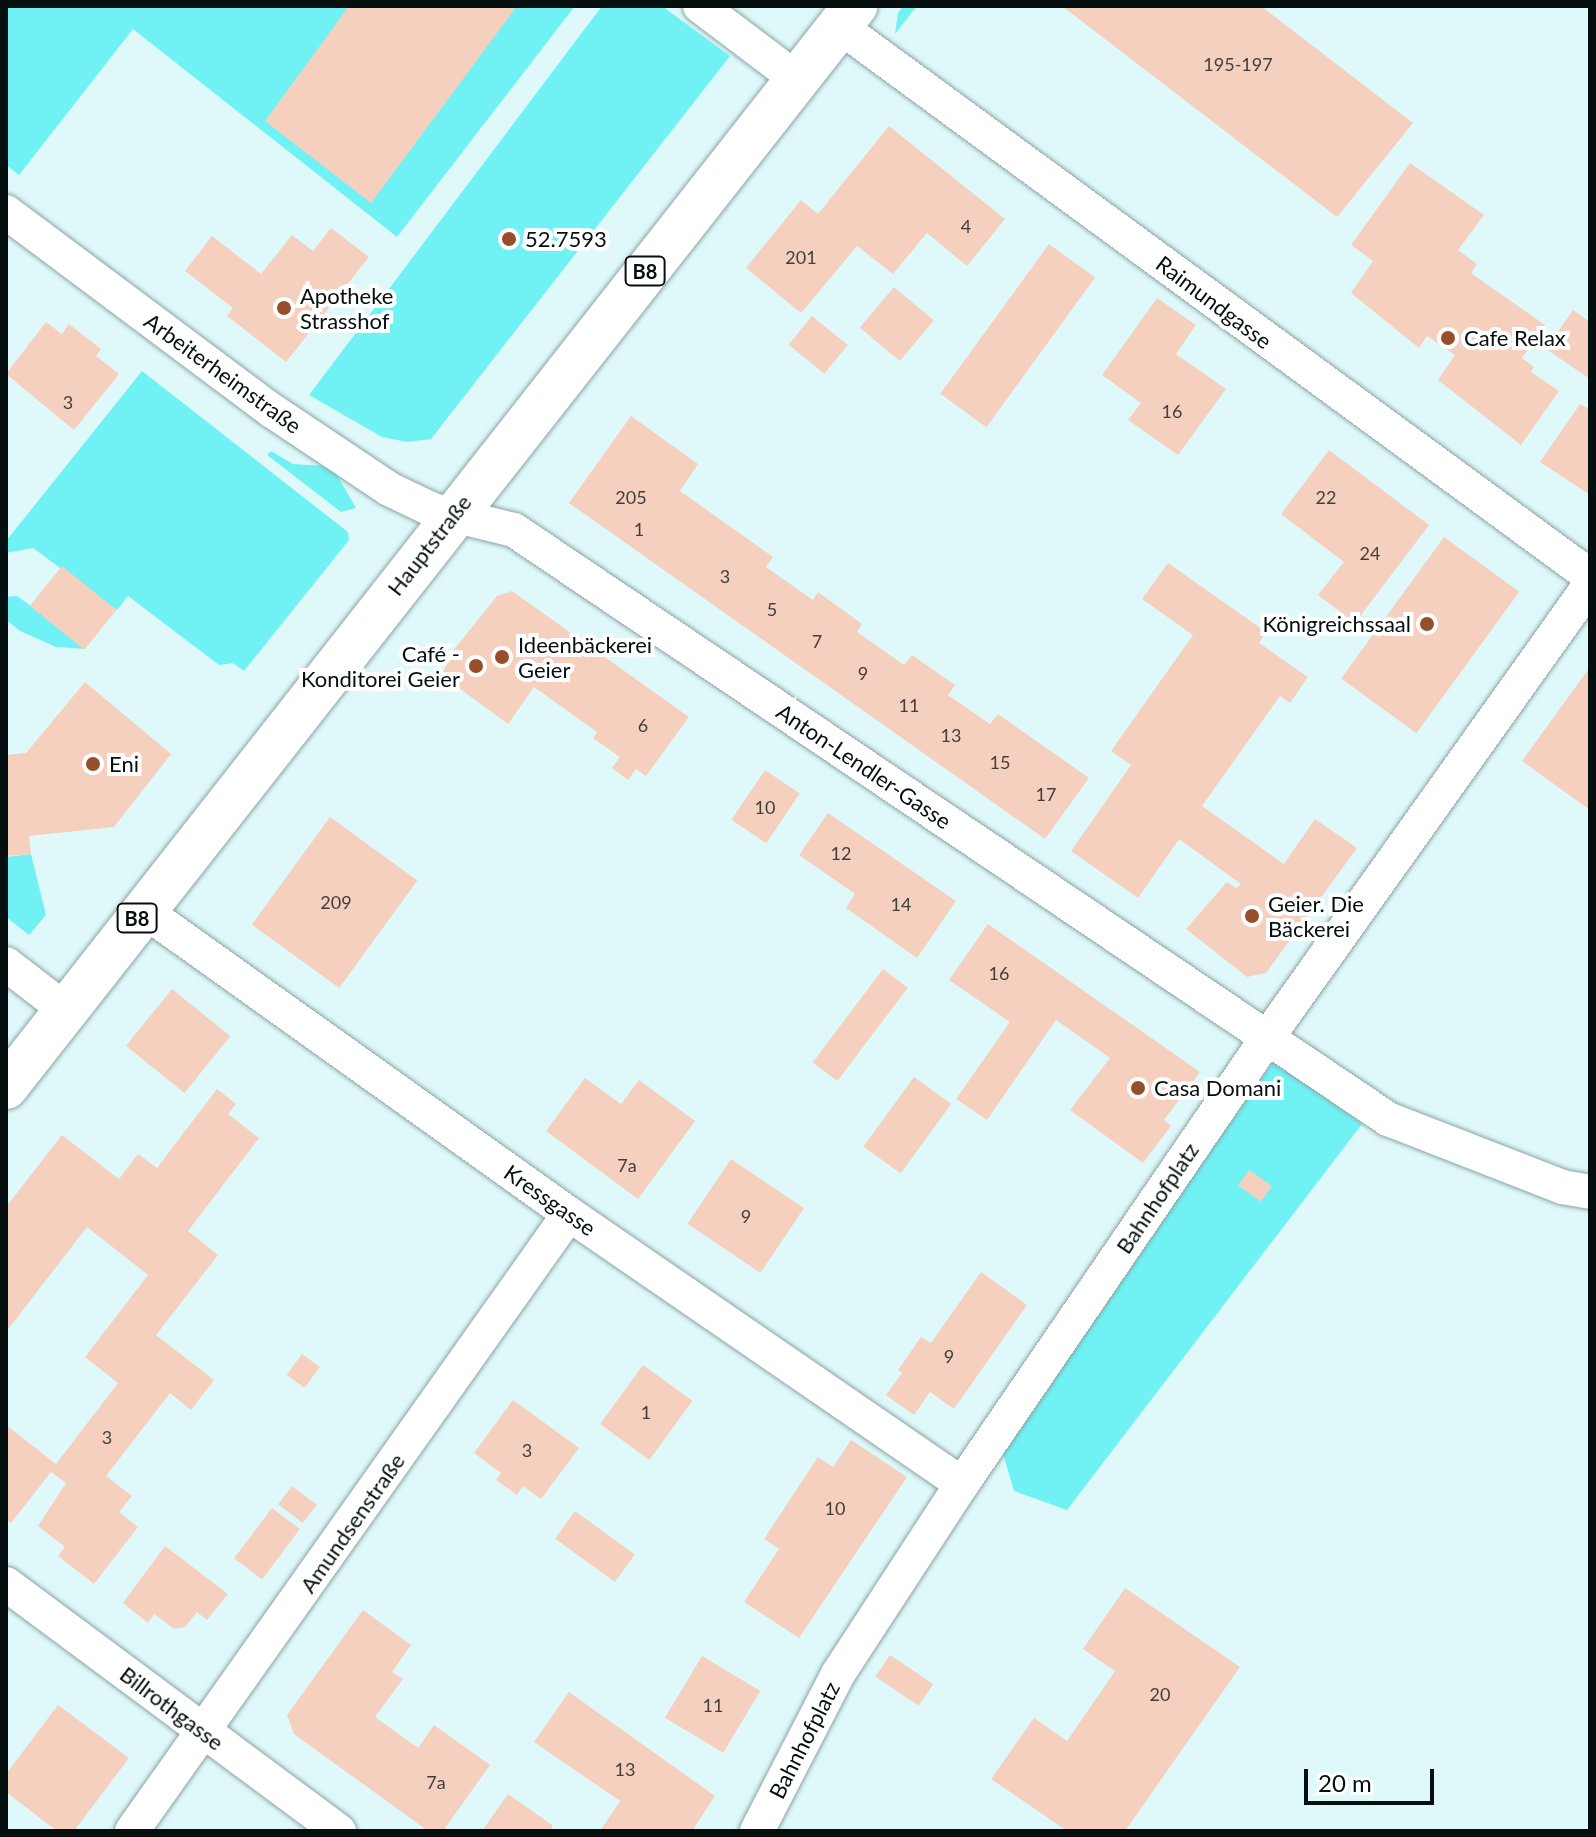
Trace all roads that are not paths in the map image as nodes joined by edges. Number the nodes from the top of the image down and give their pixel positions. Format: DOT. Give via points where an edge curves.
graph roads {
  1 [pos="700,6"];
  2 [pos="847,16"];
  3 [pos="797,79"];
  4 [pos="6,212"];
  5 [pos="451,516"];
  6 [pos="1590,576"];
  7 [pos="1590,585"];
  8 [pos="143,910"];
  9 [pos="6,964"];
  10 [pos="67,1011"];
  11 [pos="1267,1038"];
  12 [pos="6,1087"];
  13 [pos="1576,1189"];
  14 [pos="569,1214"];
  15 [pos="962,1484"];
  16 [pos="6,1584"];
  17 [pos="206,1733"];
  18 [pos="132,1831"];
  19 [pos="339,1831"];
  20 [pos="757,1831"];
  1 -- 3 [label="street"];
  2 -- 3 [label="main road, Hauptstraße / B8"];
  2 -- 6 [label="street, Raimundgasse"];
  3 -- 5 [label="main road, Hauptstraße / B8"];
  4 -- 5 [label="street, Arbeiterheimstraße" via="271,410 389,489"];
  5 -- 8 [label="main road, Hauptstraße / B8"];
  5 -- 11 [label="street, Anton-Lendler-Gasse" via="514,530"];
  7 -- 11 [label="street, Bahnhofplatz"];
  8 -- 10 [label="main road, Hauptstraße / B8"];
  8 -- 14 [label="street, Kressgasse"];
  9 -- 10 [label="street"];
  10 -- 12 [label="main road, Hauptstraße / B8"];
  11 -- 13 [label="street, Anton-Lendler-Gasse" via="1388,1119"];
  11 -- 15 [label="street, Bahnhofplatz"];
  14 -- 15 [label="street, Kressgasse"];
  14 -- 17 [label="street, Amundsenstraße"];
  15 -- 20 [label="street, Bahnhofplatz" via="838,1674"];
  16 -- 17 [label="street, Billrothgasse"];
  17 -- 18 [label="street, Amundsenstraße"];
  17 -- 19 [label="street, Billrothgasse"];
}
